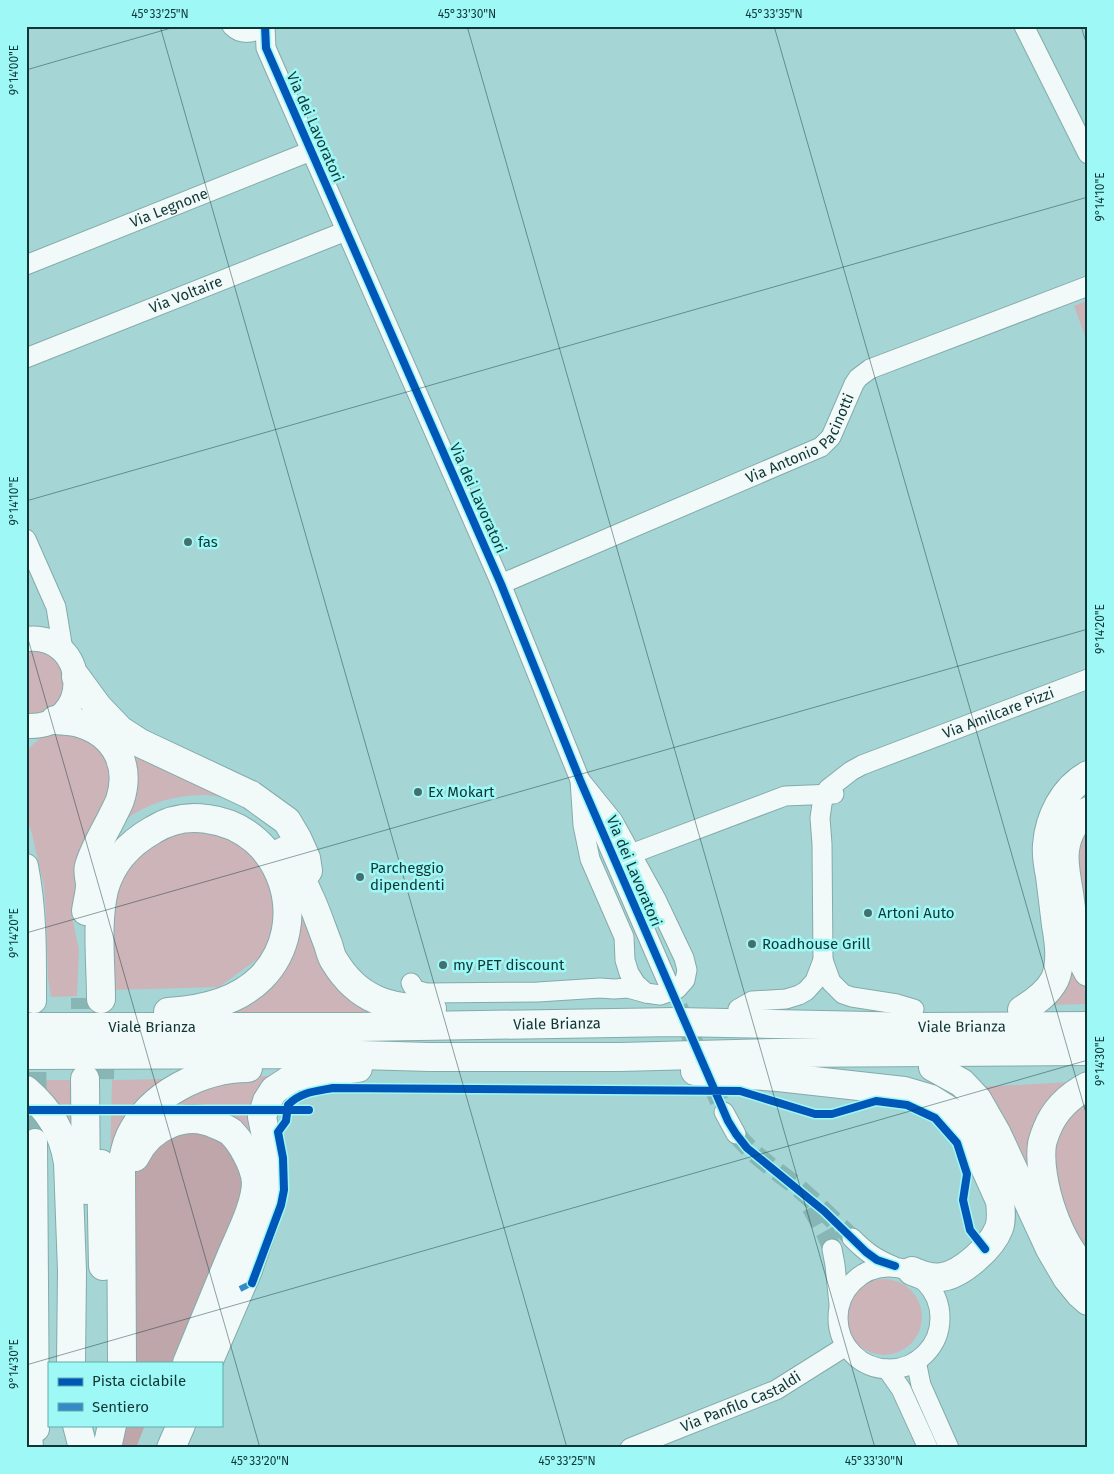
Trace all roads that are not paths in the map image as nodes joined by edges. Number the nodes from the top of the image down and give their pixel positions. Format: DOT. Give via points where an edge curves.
graph roads {
  1 [pos="1024,26"];
  2 [pos="251,28"];
  3 [pos="310,150"];
  4 [pos="1088,154"];
  5 [pos="346,231"];
  6 [pos="26,265"];
  7 [pos="1088,286"];
  8 [pos="26,358"];
  9 [pos="26,539"];
  10 [pos="501,584"];
  11 [pos="56,607"];
  12 [pos="31,639"];
  13 [pos="63,650"];
  14 [pos="76,676"];
  15 [pos="1088,678"];
  16 [pos="36,727"];
  17 [pos="1088,774"];
  18 [pos="580,780"];
  19 [pos="829,795"];
  20 [pos="784,796"];
  21 [pos="1088,811"];
  22 [pos="822,825"];
  23 [pos="631,854"];
  24 [pos="26,866"];
  25 [pos="90,886"];
  26 [pos="310,897"];
  27 [pos="625,960"];
  28 [pos="823,960"];
  29 [pos="1088,972"];
  30 [pos="667,981"];
  31 [pos="411,983"];
  32 [pos="600,988"];
  33 [pos="646,993"];
  34 [pos="34,1001"];
  35 [pos="738,1009"];
  36 [pos="914,1010"];
  37 [pos="1022,1010"];
  38 [pos="1088,1010"];
  39 [pos="676,1022"];
  40 [pos="479,1024"];
  41 [pos="1088,1026"];
  42 [pos="26,1027"];
  43 [pos="66,1027"];
  44 [pos="1088,1051"];
  45 [pos="776,1053"];
  46 [pos="26,1055"];
  47 [pos="429,1057"];
  48 [pos="620,1057"];
  49 [pos="934,1067"];
  50 [pos="358,1068"];
  51 [pos="1088,1068"];
  52 [pos="1088,1086"];
  53 [pos="26,1090"];
  54 [pos="724,1112"];
  55 [pos="736,1134"];
  56 [pos="35,1141"];
  57 [pos="122,1207"];
  58 [pos="852,1238"];
  59 [pos="832,1249"];
  60 [pos="903,1269"];
  61 [pos="1088,1270"];
  62 [pos="1088,1301"];
  63 [pos="839,1304"];
  64 [pos="846,1346"];
  65 [pos="916,1361"];
  66 [pos="71,1362"];
  67 [pos="87,1362"];
  68 [pos="104,1362"];
  69 [pos="122,1362"];
  70 [pos="187,1362"];
  71 [pos="208,1362"];
  72 [pos="887,1369"];
  73 [pos="26,1406"];
  74 [pos="77,1426"];
  75 [pos="87,1426"];
  76 [pos="106,1426"];
  77 [pos="112,1426"];
  78 [pos="161,1426"];
  79 [pos="181,1426"];
  80 [pos="30,1448"];
  81 [pos="37,1448"];
  82 [pos="84,1448"];
  83 [pos="106,1448"];
  84 [pos="151,1448"];
  85 [pos="171,1448"];
  86 [pos="630,1448"];
  87 [pos="928,1448"];
  88 [pos="949,1448"];
  1 -- 4 [label="street"];
  2 -- 3 [label="street, Via dei Lavoratori" via="266,48"];
  3 -- 5 [label="street, Via dei Lavoratori"];
  3 -- 6 [label="street, Via Legnone"];
  5 -- 8 [label="street, Via Voltaire"];
  5 -- 10 [label="street, Via dei Lavoratori"];
  7 -- 10 [label="street, Via Antonio Pacinotti" via="870,369 854,384 831,437 821,447"];
  9 -- 11 [label="street"];
  10 -- 18 [label="street, Via dei Lavoratori"];
  11 -- 12 [label="street" via="46,630"];
  11 -- 13 [label="street"];
  12 -- 13 [label="main road" via="50,642"];
  13 -- 14 [label="main road"];
  14 -- 16 [label="main road" via="75,694 68,710"];
  14 -- 26 [label="highway" via="98,707 120,730 140,743 251,795 287,821 306,858"];
  15 -- 19 [label="street, Via Amilcare Pizzi" via="862,765 835,784"];
  16 -- 25 [label="highway" via="80,723 101,733 117,751 122,767 120,800 88,868"];
  17 -- 37 [label="highway" via="1074,785 1055,812 1046,847 1059,964 1050,988"];
  18 -- 23 [label="street, Via dei Lavoratori" via="613,820"];
  18 -- 27 [label="street, Via dei Lavoratori" via="583,825 590,859 624,936"];
  18 -- 30 [label="street, Via dei Lavoratori"];
  19 -- 20 [label="street"];
  19 -- 22 [label="street" via="820,818"];
  20 -- 22 [label="street" via="809,809"];
  20 -- 23 [label="street"];
  21 -- 29 [label="highway" via="1071,831 1064,861 1076,944"];
  22 -- 28 [label="street"];
  23 -- 33 [label="street, Via dei Lavoratori" via="673,934 687,970 685,980 677,989 660,995"];
  24 -- 34 [label="main road" via="34,926"];
  25 -- 26 [label="highway" via="109,846 137,820 180,803 195,802 228,807 265,828 276,839"];
  25 -- 43 [label="highway" via="86,912 93,998 104,889 118,860 134,842 161,825 201,818 227,823 252,836 278,869 286,894 288,919 278,954 262,977 236,995 187,1011 78,1016"];
  26 -- 40 [label="highway" via="334,961 351,984 383,1003 413,1009 458,1010"];
  27 -- 32 [label="street, Via dei Lavoratori" via="619,981"];
  27 -- 33 [label="street, Via dei Lavoratori" via="629,973"];
  28 -- 35 [label="street" via="815,981 799,995 786,999 752,1000"];
  28 -- 36 [label="street" via="831,982 843,994"];
  31 -- 32 [label="street, Via dei Lavoratori" via="415,990 426,993"];
  32 -- 33 [label="street, Via dei Lavoratori" via="628,988"];
  35 -- 36 [label="highway"];
  35 -- 39 [label="highway"];
  36 -- 37 [label="highway"];
  37 -- 38 [label="highway"];
  39 -- 40 [label="highway, Viale Brianza"];
  39 -- 41 [label="highway, Viale Brianza" via="918,1027"];
  40 -- 43 [label="highway, Viale Brianza"];
  42 -- 43 [label="highway, Viale Brianza"];
  44 -- 45 [label="highway, Viale Brianza"];
  45 -- 48 [label="highway, Viale Brianza"];
  45 -- 49 [label="highway" via="842,1066"];
  46 -- 47 [label="highway, Viale Brianza"];
  47 -- 48 [label="highway, Viale Brianza"];
  47 -- 50 [label="highway" via="384,1067"];
  48 -- 60 [label="highway" via="702,1073 770,1076 904,1091 931,1099 955,1114 970,1132 1000,1201 1000,1227 992,1242 955,1273 930,1278"];
  49 -- 51 [label="highway"];
  49 -- 62 [label="highway" via="962,1083 977,1099 997,1134 1050,1249 1067,1278"];
  50 -- 57 [label="highway" via="241,1068 206,1074 176,1088 153,1107 130,1136 121,1170"];
  50 -- 71 [label="highway" via="294,1078 274,1090 267,1100 262,1117 274,1185 270,1205 248,1270"];
  52 -- 61 [label="highway" via="1061,1105 1051,1120 1042,1143 1042,1163 1057,1225 1080,1264"];
  53 -- 66 [label="highway" via="55,1123 68,1163"];
  54 -- 55 [label="street"];
  56 -- 81 [label="main road"];
  57 -- 69 [label="highway"];
  57 -- 70 [label="highway" via="129,1174 139,1150 156,1131 180,1120 212,1122 230,1131 252,1162 256,1181 254,1198"];
  58 -- 60 [label="street" via="877,1260"];
  59 -- 63 [label="street"];
  60 -- 63 [label="street" via="878,1267 861,1274 846,1288"];
  60 -- 65 [label="street" via="920,1277 933,1291 940,1315 938,1333 930,1349"];
  63 -- 64 [label="street" via="840,1334"];
  64 -- 72 [label="street" via="865,1363"];
  64 -- 86 [label="street, Via Panfilo Castaldi" via="776,1390"];
  65 -- 72 [label="street"];
  65 -- 88 [label="street" via="920,1386"];
  67 -- 68 [label="highway" via="93,1079"];
  72 -- 87 [label="street" via="901,1390"];
  73 -- 80 [label="highway"];
  74 -- 82 [label="highway"];
  75 -- 82 [label="highway"];
  76 -- 83 [label="highway"];
  77 -- 83 [label="highway"];
  78 -- 84 [label="highway"];
  79 -- 85 [label="highway"];
}
